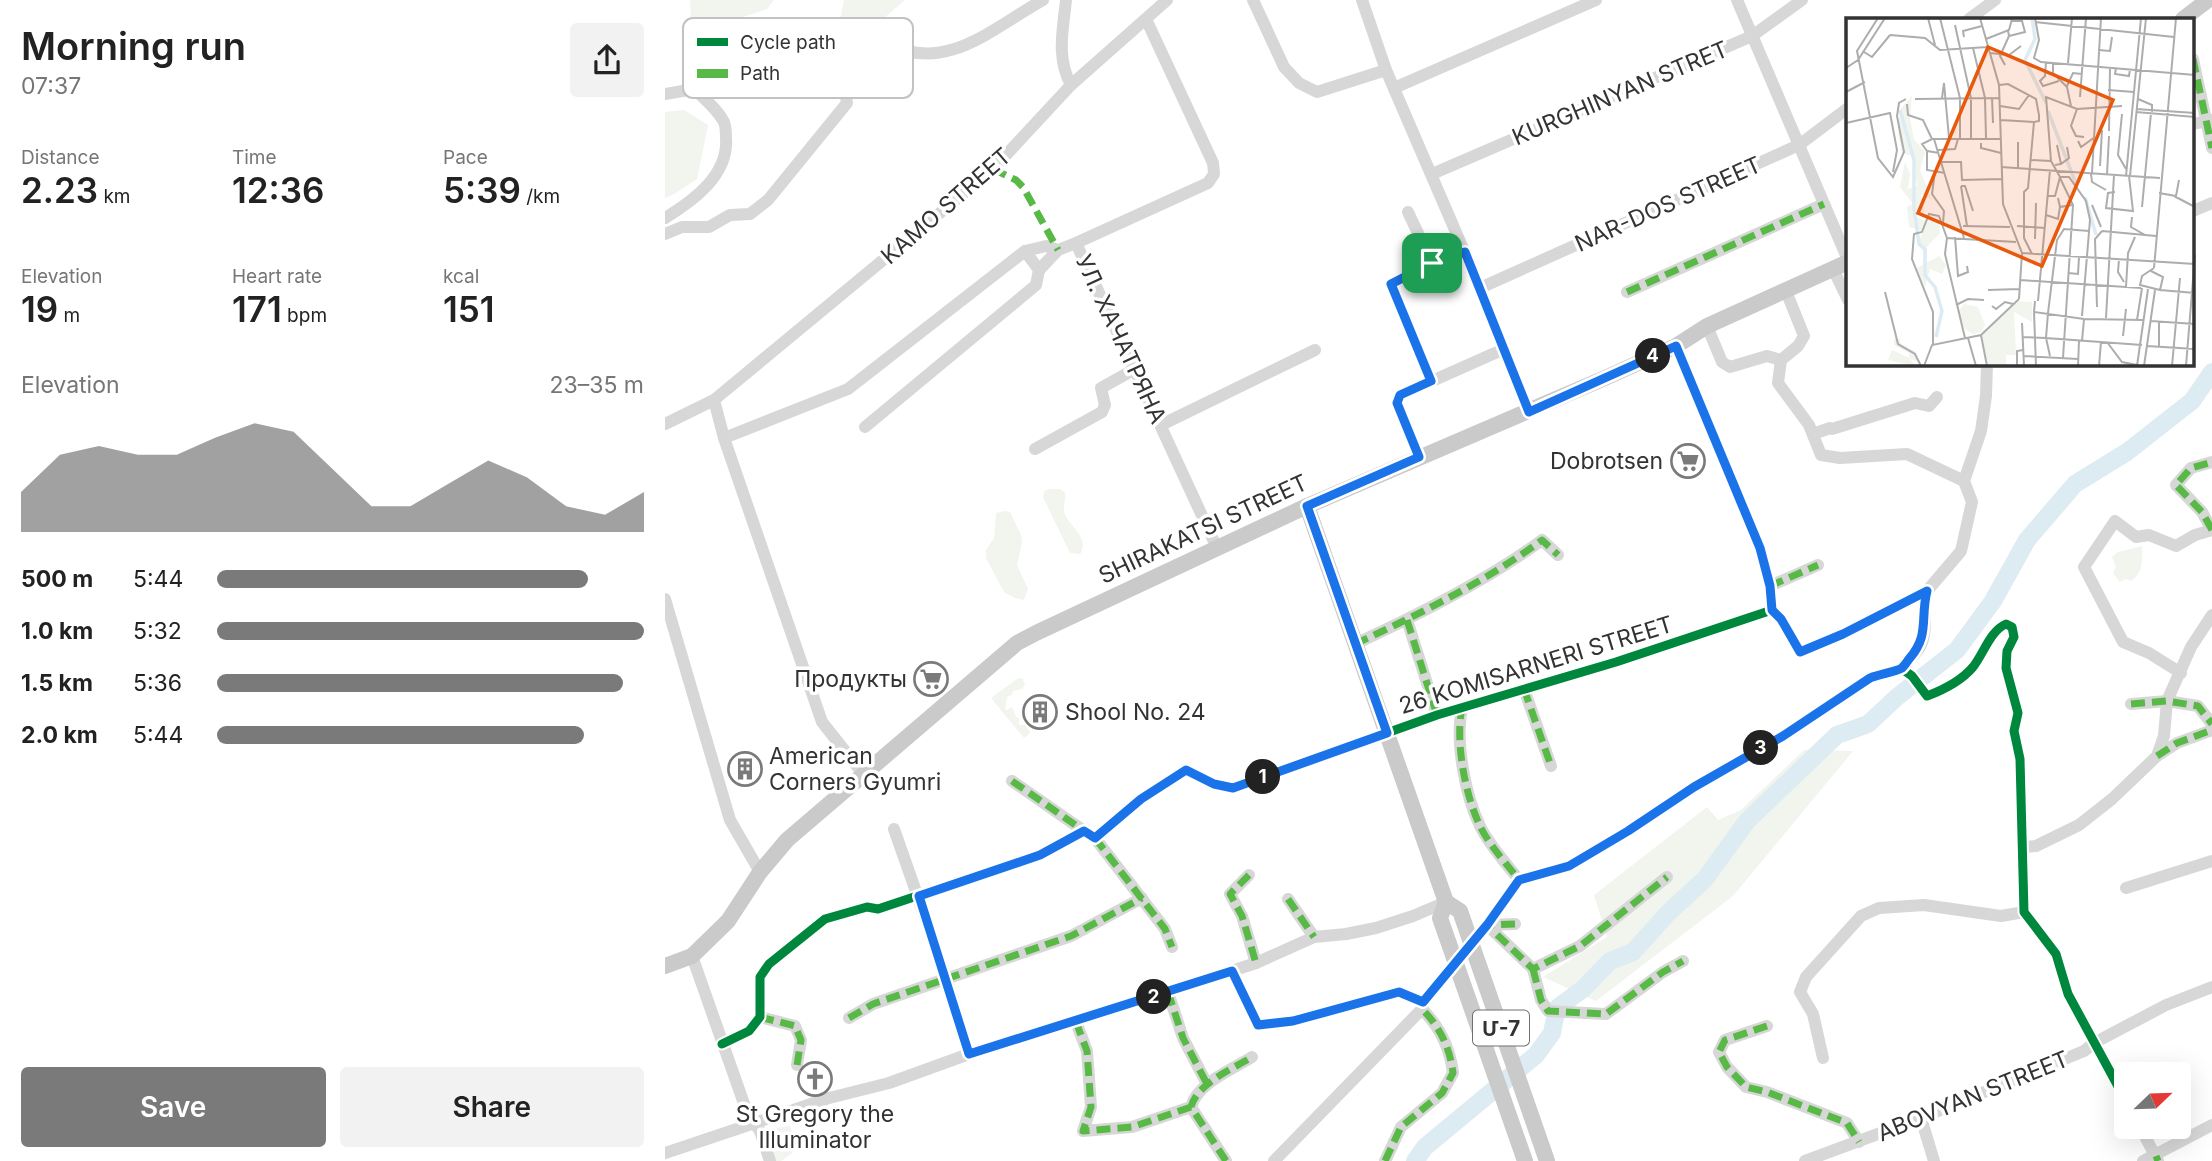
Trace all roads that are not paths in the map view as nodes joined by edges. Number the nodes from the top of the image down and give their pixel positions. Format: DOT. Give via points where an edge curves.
graph roads {
  1 [pos="1044,0"];
  2 [pos="1066,0"];
  3 [pos="1167,0"];
  4 [pos="1253,0"];
  5 [pos="1362,0"];
  6 [pos="1596,0"];
  7 [pos="1737,0"];
  8 [pos="1802,0"];
  9 [pos="1995,0"];
  10 [pos="2208,0"];
  11 [pos="1970,18"];
  12 [pos="2184,18"];
  13 [pos="1146,19"];
  14 [pos="1752,36"];
  15 [pos="913,52"];
  16 [pos="2195,67"];
  17 [pos="1386,70"];
  18 [pos="1071,85"];
  19 [pos="1394,88"];
  20 [pos="683,91"];
  21 [pos="665,94"];
  22 [pos="704,98"];
  23 [pos="846,98"];
  24 [pos="1846,110"];
  25 [pos="2209,121"];
  26 [pos="1799,145"];
  27 [pos="2212,148"];
  28 [pos="1432,174"];
  29 [pos="2212,203"];
  30 [pos="1824,204"];
  31 [pos="2195,210"];
  32 [pos="1408,212"];
  33 [pos="665,218"];
  34 [pos="665,234"];
  35 [pos="1076,243"];
  36 [pos="1058,250"];
  37 [pos="1025,251"];
  38 [pos="1465,252"];
  39 [pos="1432,263"];
  40 [pos="1843,264"];
  41 [pos="1039,270"];
  42 [pos="1846,286"];
  43 [pos="1480,288"];
  44 [pos="1786,291"];
  45 [pos="1627,292"];
  46 [pos="1707,326"];
  47 [pos="1676,346"];
  48 [pos="1504,349"];
  49 [pos="1315,350"];
  50 [pos="1781,360"];
  51 [pos="1987,366"];
  52 [pos="1135,369"];
  53 [pos="1431,381"];
  54 [pos="1937,397"];
  55 [pos="713,400"];
  56 [pos="1529,412"];
  57 [pos="665,424"];
  58 [pos="1161,425"];
  59 [pos="865,427"];
  60 [pos="1813,435"];
  61 [pos="724,438"];
  62 [pos="1035,449"];
  63 [pos="1419,457"];
  64 [pos="2212,462"];
  65 [pos="1964,481"];
  66 [pos="1307,506"];
  67 [pos="2212,530"];
  68 [pos="1217,548"];
  69 [pos="1558,555"];
  70 [pos="1818,565"];
  71 [pos="1770,586"];
  72 [pos="1927,591"];
  73 [pos="665,599"];
  74 [pos="1772,610"];
  75 [pos="2212,615"];
  76 [pos="1407,620"];
  77 [pos="1355,644"];
  78 [pos="2181,673"];
  79 [pos="1911,677"];
  80 [pos="1524,689"];
  81 [pos="2167,701"];
  82 [pos="2131,704"];
  83 [pos="1462,708"];
  84 [pos="1437,715"];
  85 [pos="2212,724"];
  86 [pos="2212,730"];
  87 [pos="1387,733"];
  88 [pos="2157,756"];
  89 [pos="1551,766"];
  90 [pos="864,775"];
  91 [pos="1011,781"];
  92 [pos="894,829"];
  93 [pos="1090,835"];
  94 [pos="2024,847"];
  95 [pos="2212,861"];
  96 [pos="760,872"];
  97 [pos="1249,875"];
  98 [pos="1667,877"];
  99 [pos="1519,880"];
  100 [pos="2126,888"];
  101 [pos="919,896"];
  102 [pos="1142,898"];
  103 [pos="1288,899"];
  104 [pos="1446,902"];
  105 [pos="2024,912"];
  106 [pos="1515,924"];
  107 [pos="1487,925"];
  108 [pos="1314,937"];
  109 [pos="1172,947"];
  110 [pos="692,956"];
  111 [pos="1683,961"];
  112 [pos="1256,963"];
  113 [pos="665,966"];
  114 [pos="1533,970"];
  115 [pos="1232,971"];
  116 [pos="946,977"];
  117 [pos="2212,987"];
  118 [pos="1168,992"];
  119 [pos="1423,1006"];
  120 [pos="760,1017"];
  121 [pos="849,1018"];
  122 [pos="1076,1022"];
  123 [pos="1767,1026"];
  124 [pos="2094,1043"];
  125 [pos="722,1044"];
  126 [pos="969,1054"];
  127 [pos="1252,1056"];
  128 [pos="1823,1058"];
  129 [pos="797,1065"];
  130 [pos="2114,1079"];
  131 [pos="1207,1084"];
  132 [pos="1191,1107"];
  133 [pos="1921,1118"];
  134 [pos="756,1124"];
  135 [pos="2212,1125"];
  136 [pos="2147,1139"];
  137 [pos="1859,1142"];
  138 [pos="665,1153"];
  139 [pos="2157,1158"];
  140 [pos="770,1161"];
  141 [pos="1226,1161"];
  142 [pos="1275,1161"];
  143 [pos="1385,1161"];
  144 [pos="1525,1161"];
  145 [pos="1547,1161"];
  146 [pos="1805,1161"];
  147 [pos="1934,1161"];
  148 [pos="2143,1161"];
  1 -- 15 [label="street" via="961,48"];
  2 -- 18 [label="street" via="1061,48"];
  3 -- 13 [label="street, KAMO STREET"];
  4 -- 17 [label="street" via="1284,67 1299,83 1317,92"];
  5 -- 17 [label="street"];
  6 -- 19 [label="street"];
  7 -- 14 [label="street"];
  8 -- 14 [label="street, KURGHINYAN STRET"];
  9 -- 11 [label="street"];
  10 -- 12 [label="main road"];
  13 -- 18 [label="street, KAMO STREET"];
  13 -- 35 [label="street, УЛ. ХАЧАТРЯНА" via="1213,163 1214,174 1208,183"];
  14 -- 26 [label="street"];
  14 -- 28 [label="street, KURGHINYAN STRET"];
  16 -- 25 [label="street"];
  17 -- 19 [label="street"];
  18 -- 55 [label="street, KAMO STREET" via="993,169"];
  19 -- 28 [label="street"];
  20 -- 21 [label="street"];
  22 -- 33 [label="street" via="725,124 727,151 713,179 688,204"];
  23 -- 34 [label="street" via="847,103 768,200 750,214 730,215 709,227 682,227"];
  24 -- 26 [label="street, NAR-DOS STREET"];
  25 -- 27 [label="street"];
  26 -- 30 [label="street"];
  26 -- 43 [label="street, NAR-DOS STREET"];
  28 -- 38 [label="street"];
  29 -- 31 [label="street"];
  30 -- 40 [label="street"];
  30 -- 45 [label="street"];
  32 -- 39 [label="street"];
  35 -- 36 [label="street"];
  35 -- 52 [label="street, УЛ. ХАЧАТРЯНА"];
  36 -- 37 [label="street" via="1046,246"];
  36 -- 41 [label="street"];
  37 -- 41 [label="street"];
  37 -- 61 [label="street" via="848,389"];
  38 -- 39 [label="street"];
  38 -- 43 [label="street"];
  39 -- 53 [label="street" via="1391,284"];
  40 -- 42 [label="street"];
  40 -- 44 [label="main road, SHIRAKATSI STREET"];
  41 -- 59 [label="street" via="1036,285"];
  43 -- 48 [label="street"];
  44 -- 46 [label="main road, SHIRAKATSI STREET"];
  44 -- 50 [label="street" via="1804,336"];
  46 -- 47 [label="main road, SHIRAKATSI STREET"];
  46 -- 50 [label="street" via="1722,362 1730,367 1767,356"];
  47 -- 56 [label="main road, SHIRAKATSI STREET"];
  47 -- 71 [label="street" via="1760,548"];
  48 -- 53 [label="street"];
  48 -- 56 [label="street"];
  49 -- 58 [label="street"];
  50 -- 60 [label="street" via="1778,383"];
  51 -- 65 [label="street" via="1981,431"];
  52 -- 58 [label="street, УЛ. ХАЧАТРЯНА"];
  52 -- 62 [label="street" via="1101,388 1102,412"];
  53 -- 63 [label="street" via="1400,395 1397,403"];
  54 -- 60 [label="street" via="1929,406 1915,403"];
  55 -- 57 [label="street, KAMO STREET"];
  55 -- 61 [label="street"];
  56 -- 63 [label="main road, SHIRAKATSI STREET"];
  58 -- 68 [label="street, УЛ. ХАЧАТРЯНА"];
  60 -- 65 [label="street" via="1821,455 1907,454"];
  61 -- 90 [label="street" via="821,722"];
  63 -- 66 [label="main road, SHIRAKATSI STREET"];
  64 -- 67 [label="street" via="2191,468 2176,485"];
  65 -- 72 [label="street" via="1972,502 1961,551"];
  66 -- 68 [label="main road, SHIRAKATSI STREET"];
  66 -- 77 [label="main road, Մ-7"];
  67 -- 78 [label="street" via="2176,546 2149,535 2136,537 2115,521 2084,567 2123,642"];
  68 -- 90 [label="main road, SHIRAKATSI STREET" via="1017,643"];
  69 -- 76 [label="street" via="1542,540"];
  70 -- 71 [label="street"];
  71 -- 74 [label="street"];
  72 -- 74 [label="street" via="1800,652"];
  72 -- 79 [label="street" via="1925,631"];
  73 -- 96 [label="street" via="730,820"];
  74 -- 80 [label="street, 26 KOMISARNERI STREET"];
  75 -- 78 [label="street"];
  76 -- 77 [label="street"];
  76 -- 84 [label="street"];
  77 -- 87 [label="main road, Մ-7"];
  78 -- 81 [label="street"];
  79 -- 94 [label="street" via="1927,696 1972,668 1998,627 2013,627 2006,668 2018,713 2014,731 2020,759"];
  79 -- 99 [label="street" via="1884,672 1569,866"];
  80 -- 83 [label="street, 26 KOMISARNERI STREET"];
  80 -- 89 [label="street"];
  81 -- 82 [label="street"];
  81 -- 85 [label="street" via="2198,706"];
  81 -- 88 [label="street"];
  83 -- 84 [label="street, 26 KOMISARNERI STREET"];
  83 -- 99 [label="street" via="1459,721 1469,797 1481,828"];
  84 -- 87 [label="street, 26 KOMISARNERI STREET"];
  86 -- 88 [label="street"];
  87 -- 93 [label="street, 26 KOMISARNERI STREET" via="1233,788 1186,770"];
  87 -- 104 [label="main road, Մ-7"];
  88 -- 94 [label="street" via="2079,825 2036,846"];
  90 -- 96 [label="main road, SHIRAKATSI STREET" via="787,840"];
  91 -- 93 [label="street"];
  92 -- 101 [label="street"];
  93 -- 101 [label="street, 26 KOMISARNERI STREET"];
  93 -- 102 [label="street"];
  94 -- 105 [label="street"];
  95 -- 100 [label="street"];
  96 -- 110 [label="main road, SHIRAKATSI STREET" via="728,921"];
  97 -- 112 [label="street" via="1230,894"];
  98 -- 114 [label="street" via="1580,946"];
  99 -- 107 [label="street"];
  101 -- 116 [label="street"];
  101 -- 120 [label="street, 26 KOMISARNERI STREET" via="825,919 769,964 760,977"];
  102 -- 109 [label="street"];
  102 -- 116 [label="street" via="1071,936"];
  103 -- 108 [label="street"];
  104 -- 108 [label="street" via="1376,928"];
  104 -- 144 [label="main road, Մ-7, bridge" via="1440,918"];
  104 -- 145 [label="main road, Մ-7, bridge" via="1460,911"];
  105 -- 124 [label="street" via="2056,954 2068,994"];
  105 -- 128 [label="street" via="2001,916 1924,905 1879,908 1861,916 1807,976 1800,992 1813,1014"];
  106 -- 107 [label="street"];
  107 -- 114 [label="street"];
  107 -- 119 [label="street"];
  108 -- 112 [label="street"];
  110 -- 113 [label="main road, SHIRAKATSI STREET"];
  110 -- 125 [label="street"];
  111 -- 114 [label="street" via="1606,1014 1548,1011"];
  112 -- 115 [label="street"];
  115 -- 118 [label="street"];
  115 -- 119 [label="street" via="1258,1025 1293,1021 1399,992"];
  116 -- 121 [label="street" via="873,1004"];
  116 -- 126 [label="street"];
  117 -- 124 [label="street, ABOVYAN STREET"];
  118 -- 122 [label="street"];
  118 -- 131 [label="street" via="1183,1038"];
  119 -- 142 [label="street"];
  119 -- 143 [label="street" via="1446,1043 1454,1073 1442,1093 1401,1127"];
  120 -- 125 [label="street" via="750,1031"];
  120 -- 129 [label="street" via="795,1027 801,1040"];
  122 -- 126 [label="street"];
  122 -- 132 [label="street" via="1087,1051 1091,1107 1083,1131 1132,1127"];
  123 -- 137 [label="street" via="1725,1041 1719,1052 1727,1067 1746,1087 1847,1122"];
  124 -- 130 [label="street"];
  124 -- 133 [label="street, ABOVYAN STREET"];
  125 -- 134 [label="street" via="748,1115"];
  126 -- 134 [label="street"];
  127 -- 131 [label="street"];
  131 -- 132 [label="street"];
  132 -- 141 [label="street"];
  133 -- 137 [label="street, ABOVYAN STREET"];
  133 -- 147 [label="street"];
  134 -- 138 [label="street"];
  134 -- 140 [label="street"];
  135 -- 139 [label="street"];
  136 -- 139 [label="street"];
  137 -- 146 [label="street, ABOVYAN STREET"];
  139 -- 148 [label="street"];
}
